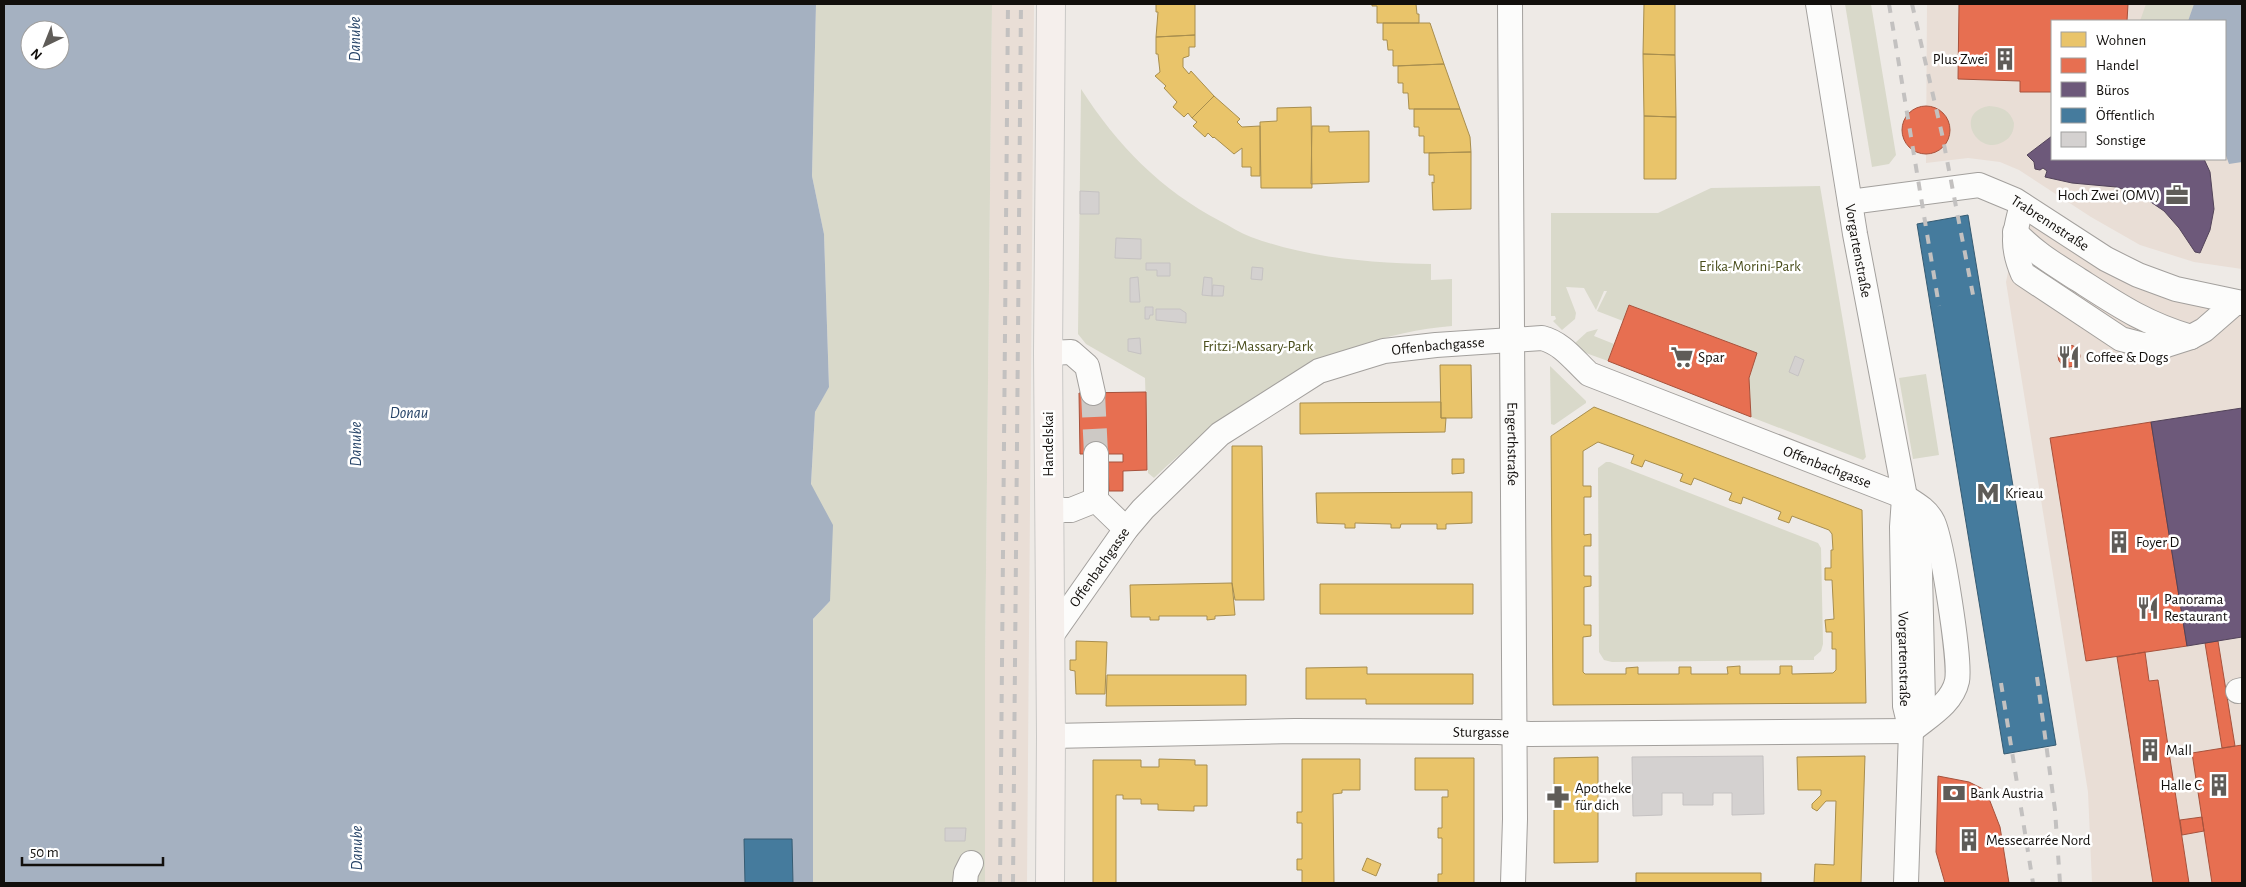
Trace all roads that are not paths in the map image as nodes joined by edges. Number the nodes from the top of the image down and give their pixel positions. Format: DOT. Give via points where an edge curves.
graph roads {
  1 [pos="1051,4"];
  2 [pos="1510,4"];
  3 [pos="1818,4"];
  4 [pos="1850,202"];
  5 [pos="2022,205"];
  6 [pos="2239,303"];
  7 [pos="1510,341"];
  8 [pos="1048,353"];
  9 [pos="1093,393"];
  10 [pos="1096,454"];
  11 [pos="1905,497"];
  12 [pos="1096,500"];
  13 [pos="1048,510"];
  14 [pos="1126,528"];
  15 [pos="1051,636"];
  16 [pos="1910,731"];
  17 [pos="1514,734"];
  18 [pos="1051,736"];
  19 [pos="1050,883"];
  20 [pos="1513,883"];
  21 [pos="1906,883"];
  1 -- 8 [label="main road, Handelskai"];
  2 -- 7 [label="street, Engerthstraße"];
  3 -- 4 [label="street, Vorgartenstraße"];
  4 -- 5 [label="street, Trabrennstraße" via="1979,185"];
  4 -- 11 [label="street, Vorgartenstraße"];
  5 -- 6 [label="street, Trabrennstraße" via="2138,275 2176,289"];
  5 -- 6 [label="street" via="2015,232 2030,248 2135,315 2162,328 2191,337"];
  7 -- 11 [label="street, Offenbachgasse" via="1553,340 1589,374"];
  7 -- 14 [label="street, Offenbachgasse" via="1477,341 1384,352 1319,371 1220,434"];
  7 -- 17 [label="street, Engerthstraße"];
  8 -- 9 [label="street" via="1071,352 1087,366"];
  8 -- 13 [label="main road, Handelskai"];
  10 -- 12 [label="street"];
  11 -- 16 [label="street, Vorgartenstraße" via="1919,528 1923,704"];
  11 -- 16 [label="street, Offenbachgasse" via="1926,511 1937,534 1957,664 1957,680 1947,701"];
  12 -- 13 [label="street" via="1071,510"];
  12 -- 14 [label="street"];
  13 -- 15 [label="main road, Handelskai"];
  14 -- 15 [label="street, Offenbachgasse"];
  15 -- 18 [label="main road, Handelskai"];
  16 -- 17 [label="street, Sturgasse"];
  16 -- 21 [label="street, Vorgartenstraße"];
  17 -- 18 [label="street, Sturgasse" via="1295,731"];
  17 -- 20 [label="street, Engerthstraße"];
  18 -- 19 [label="main road, Handelskai"];
}
